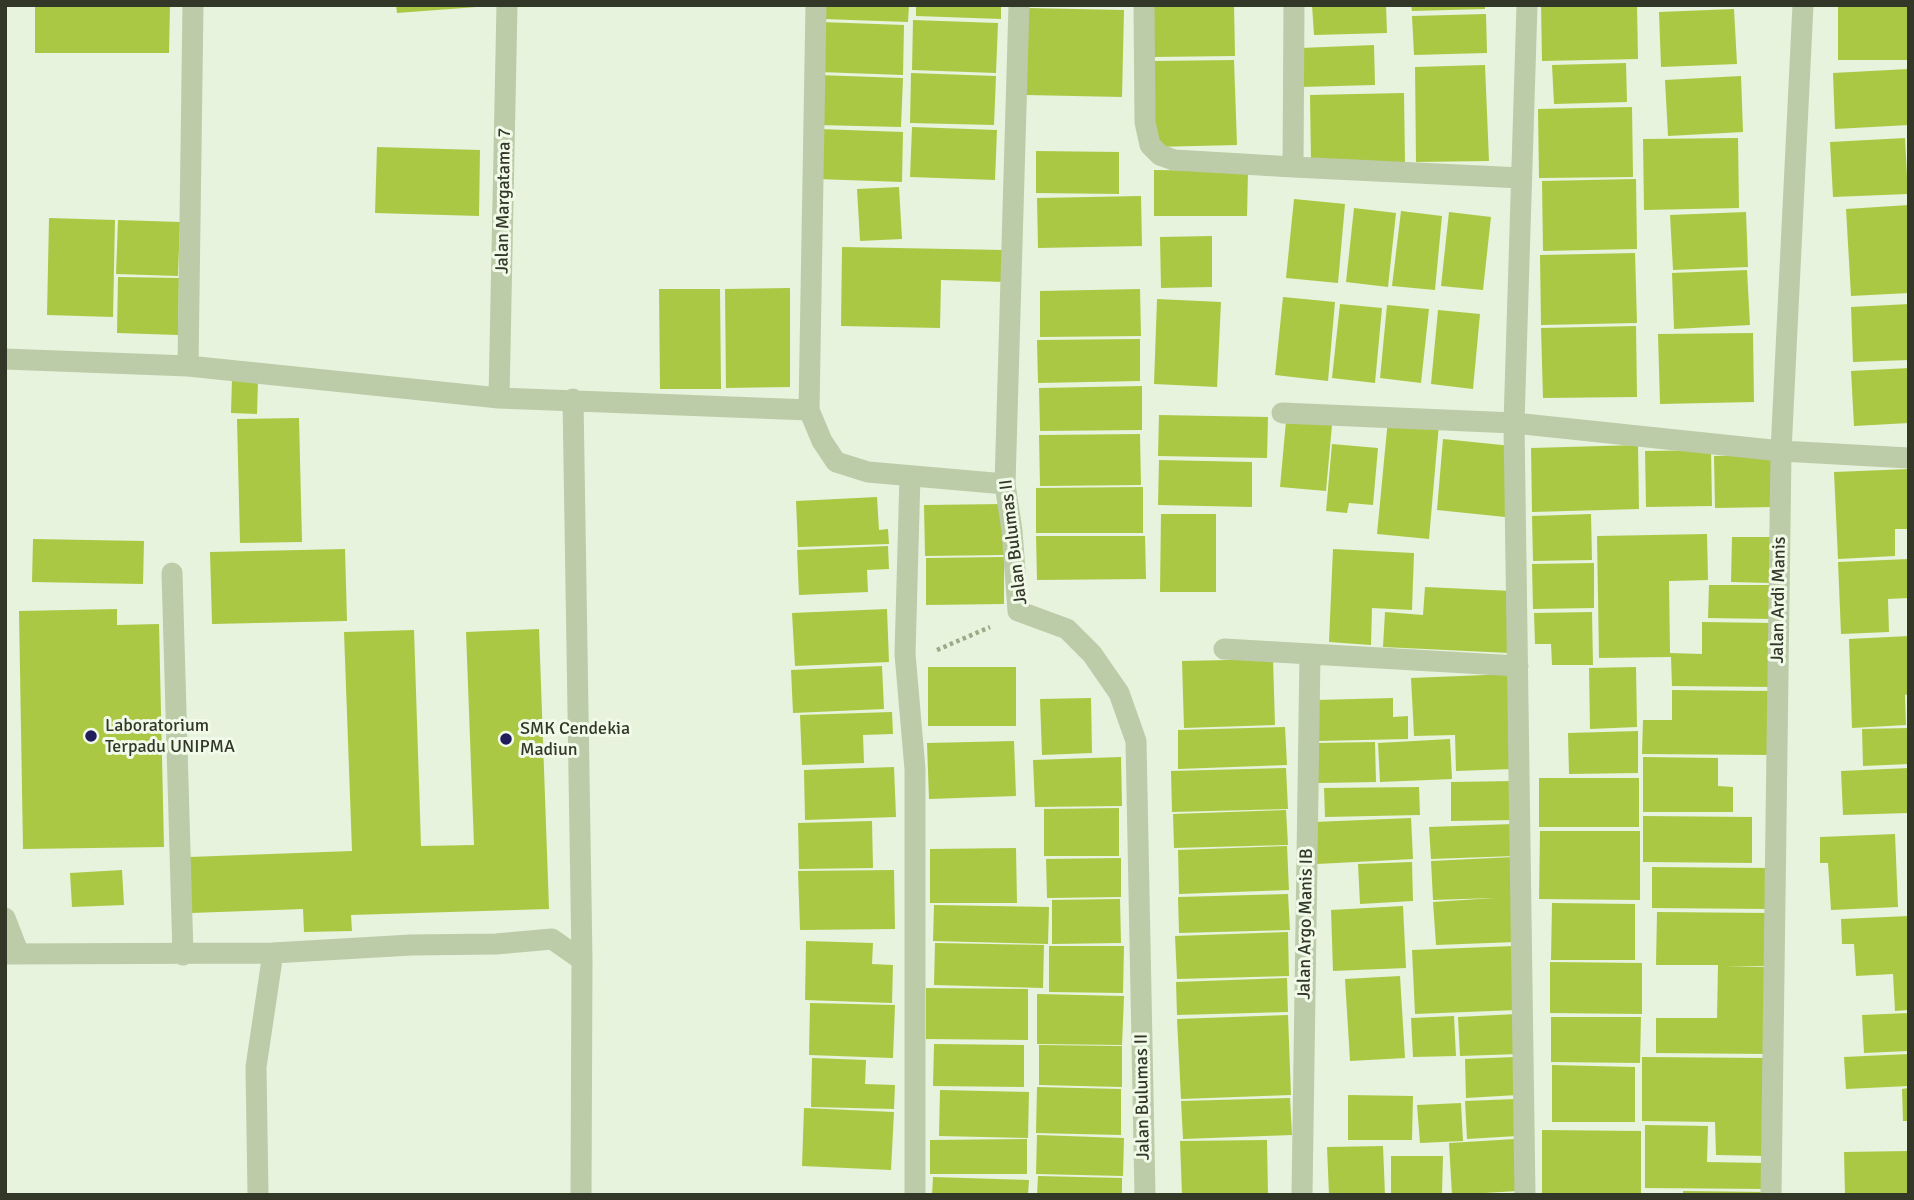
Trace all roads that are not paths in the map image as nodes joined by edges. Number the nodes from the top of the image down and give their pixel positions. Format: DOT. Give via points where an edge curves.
graph roads {
  1 [pos="193,5"];
  2 [pos="507,5"];
  3 [pos="816,5"];
  4 [pos="1019,5"];
  5 [pos="1144,5"];
  6 [pos="1294,5"];
  7 [pos="1527,5"];
  8 [pos="1803,5"];
  9 [pos="1293,167"];
  10 [pos="1521,178"];
  11 [pos="5,359"];
  12 [pos="188,366"];
  13 [pos="499,398"];
  14 [pos="573,399"];
  15 [pos="809,410"];
  16 [pos="1282,413"];
  17 [pos="1514,424"];
  18 [pos="1781,451"];
  19 [pos="1909,458"];
  20 [pos="910,476"];
  21 [pos="1005,484"];
  22 [pos="172,573"];
  23 [pos="1224,649"];
  24 [pos="1310,654"];
  25 [pos="1518,666"];
  26 [pos="5,918"];
  27 [pos="273,953"];
  28 [pos="12,954"];
  29 [pos="183,955"];
  30 [pos="582,960"];
  31 [pos="258,1195"];
  32 [pos="581,1195"];
  33 [pos="915,1195"];
  34 [pos="1146,1195"];
  35 [pos="1302,1195"];
  36 [pos="1525,1195"];
  37 [pos="1771,1195"];
  1 -- 12 [label="street"];
  2 -- 13 [label="street, Jalan Margatama 7"];
  3 -- 15 [label="street"];
  4 -- 21 [label="street, Jalan Bulumas II"];
  5 -- 9 [label="street" via="1145,122 1150,145 1174,160"];
  6 -- 9 [label="street"];
  7 -- 10 [label="street"];
  8 -- 18 [label="street, Jalan Ardi Manis"];
  9 -- 10 [label="street"];
  10 -- 17 [label="street"];
  11 -- 12 [label="street"];
  12 -- 13 [label="street"];
  13 -- 14 [label="street"];
  14 -- 15 [label="street"];
  14 -- 30 [label="street"];
  15 -- 20 [label="street" via="836,462 868,472"];
  16 -- 17 [label="street"];
  17 -- 18 [label="street"];
  17 -- 25 [label="street"];
  18 -- 19 [label="street"];
  18 -- 37 [label="street, Jalan Ardi Manis"];
  20 -- 21 [label="street"];
  20 -- 33 [label="street" via="905,654 915,769"];
  21 -- 34 [label="street, Jalan Bulumas II" via="1018,611 1067,629 1091,654 1119,693 1136,741"];
  22 -- 29 [label="street"];
  23 -- 24 [label="street"];
  24 -- 25 [label="street"];
  24 -- 35 [label="street, Jalan Argo Manis IB"];
  25 -- 36 [label="street"];
  26 -- 28 [label="street"];
  27 -- 29 [label="street"];
  27 -- 30 [label="street" via="552,939"];
  27 -- 31 [label="street" via="256,1067"];
  28 -- 29 [label="street"];
  30 -- 32 [label="street"];
}
